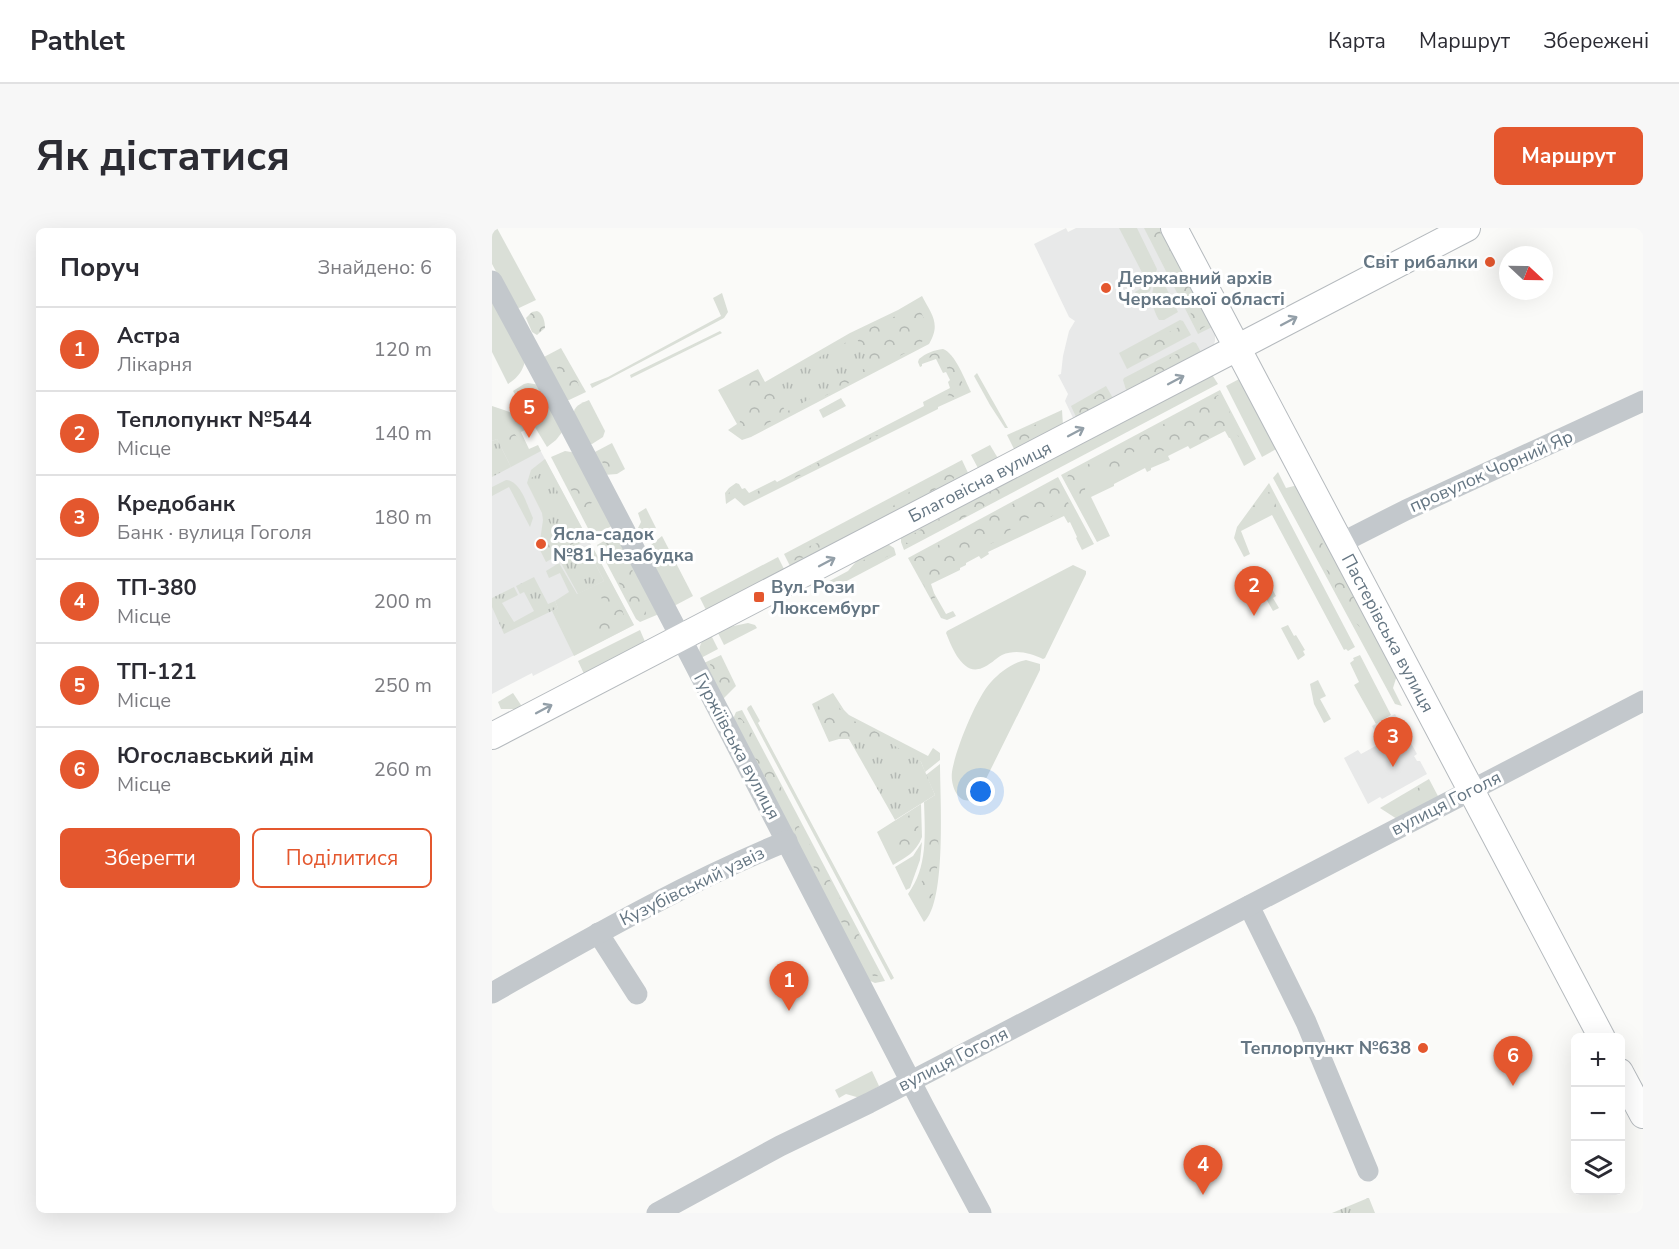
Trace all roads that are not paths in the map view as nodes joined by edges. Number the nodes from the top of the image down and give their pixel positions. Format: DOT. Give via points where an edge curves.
graph roads {
  1 [pos="1174,228"];
  2 [pos="1467,228"];
  3 [pos="492,281"];
  4 [pos="1238,348"];
  5 [pos="1643,401"];
  6 [pos="1341,543"];
  7 [pos="681,638"];
  8 [pos="1643,700"];
  9 [pos="492,736"];
  10 [pos="1472,790"];
  11 [pos="787,841"];
  12 [pos="1249,906"];
  13 [pos="598,933"];
  14 [pos="492,993"];
  15 [pos="638,994"];
  16 [pos="1599,1033"];
  17 [pos="910,1080"];
  18 [pos="1625,1081"];
  19 [pos="1643,1115"];
  20 [pos="1368,1171"];
  21 [pos="657,1213"];
  22 [pos="981,1213"];
  1 -- 4 [label="main road, Пастерівська вулиця"];
  4 -- 2 [label="main road, Благовісна вулиця, one-way"];
  3 -- 7 [label="street, Гуржіївська вулиця"];
  4 -- 6 [label="main road, Пастерівська вулиця"];
  7 -- 4 [label="main road, Благовісна вулиця, one-way"];
  5 -- 6 [label="street, провулок Чорний Яр"];
  6 -- 10 [label="main road, Пастерівська вулиця"];
  9 -- 7 [label="main road, Благовісна вулиця, one-way"];
  7 -- 11 [label="street, Гуржіївська вулиця"];
  8 -- 10 [label="street, вулиця Гоголя"];
  10 -- 12 [label="street, вулиця Гоголя"];
  10 -- 16 [label="main road, Пастерівська вулиця"];
  11 -- 13 [label="street, Кузубівський узвіз"];
  11 -- 17 [label="street, Гуржіївська вулиця"];
  12 -- 17 [label="street, вулиця Гоголя"];
  12 -- 20 [label="street" via="1306,1022"];
  13 -- 14 [label="street, Кузубівський узвіз"];
  13 -- 15 [label="street, Кузубівський узвіз"];
  17 -- 21 [label="street, вулиця Гоголя"];
  17 -- 22 [label="street, Гуржіївська вулиця"];
  18 -- 19 [label="main road"];
}
